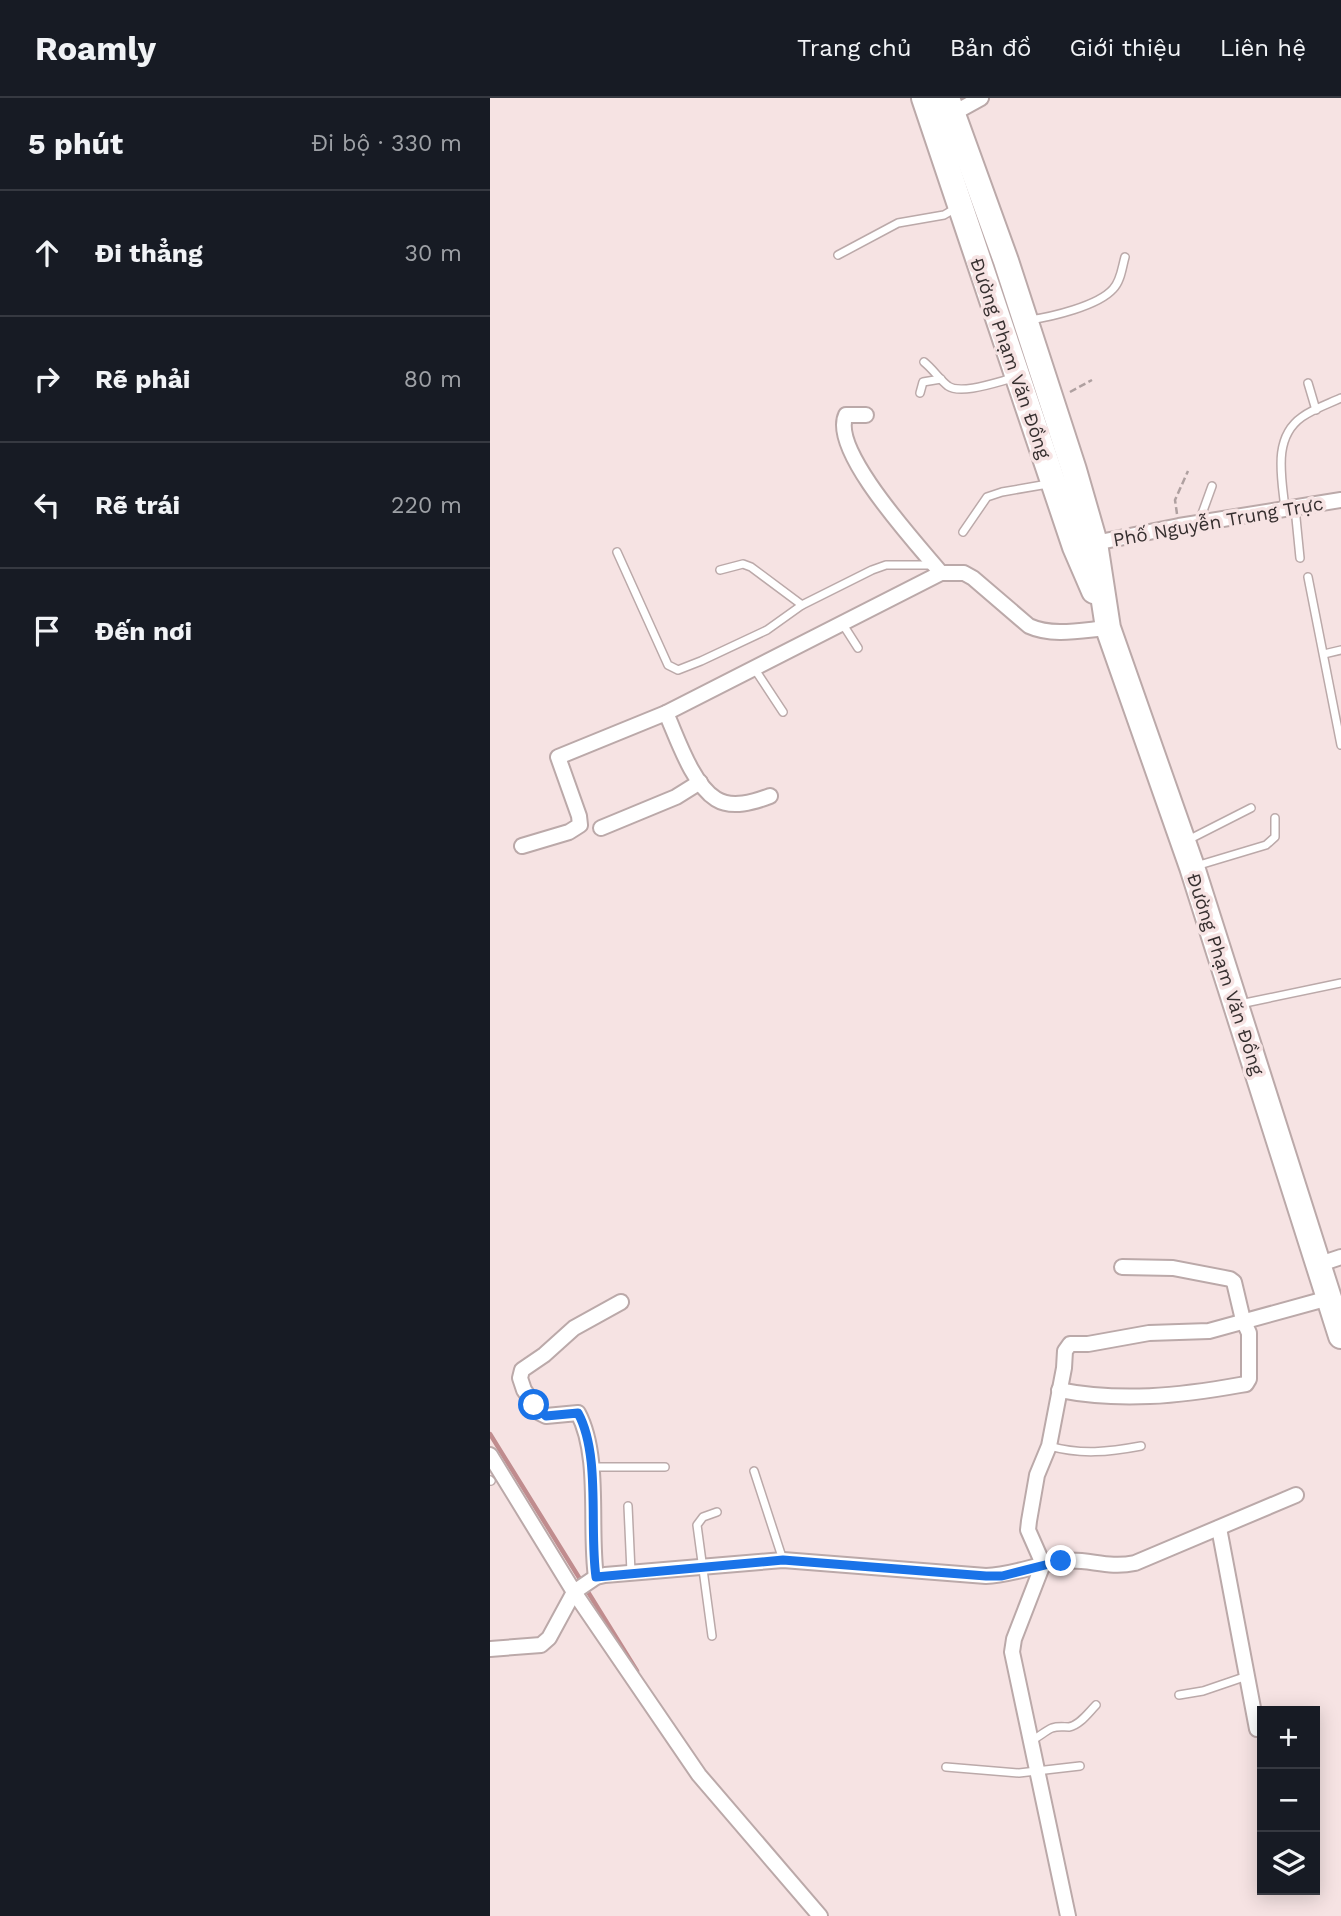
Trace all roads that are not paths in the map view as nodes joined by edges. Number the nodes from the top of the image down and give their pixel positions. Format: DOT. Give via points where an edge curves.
graph roads {
  1 [pos="924,98"];
  2 [pos="981,98"];
  3 [pos="950,106"];
  4 [pos="983,197"];
  5 [pos="960,206"];
  6 [pos="838,255"];
  7 [pos="1125,257"];
  8 [pos="1025,321"];
  9 [pos="924,362"];
  10 [pos="1018,377"];
  11 [pos="941,379"];
  12 [pos="1308,383"];
  13 [pos="920,393"];
  14 [pos="1341,398"];
  15 [pos="1316,410"];
  16 [pos="866,415"];
  17 [pos="1053,483"];
  18 [pos="1212,486"];
  19 [pos="1341,500"];
  20 [pos="1290,508"];
  21 [pos="1199,523"];
  22 [pos="963,532"];
  23 [pos="1095,543"];
  24 [pos="617,552"];
  25 [pos="1300,558"];
  26 [pos="938,569"];
  27 [pos="720,570"];
  28 [pos="1308,577"];
  29 [pos="802,605"];
  30 [pos="1107,621"];
  31 [pos="842,623"];
  32 [pos="858,648"];
  33 [pos="1341,650"];
  34 [pos="1324,654"];
  35 [pos="754,668"];
  36 [pos="783,712"];
  37 [pos="666,713"];
  38 [pos="1341,745"];
  39 [pos="700,782"];
  40 [pos="770,796"];
  41 [pos="1251,808"];
  42 [pos="1275,818"];
  43 [pos="601,828"];
  44 [pos="1184,842"];
  45 [pos="522,846"];
  46 [pos="1192,867"];
  47 [pos="1341,984"];
  48 [pos="1236,1005"];
  49 [pos="1330,1260"];
  50 [pos="1122,1267"];
  51 [pos="1329,1298"];
  52 [pos="621,1302"];
  53 [pos="1243,1320"];
  54 [pos="1341,1336"];
  55 [pos="1059,1390"];
  56 [pos="1049,1446"];
  57 [pos="1140,1446"];
  58 [pos="490,1455"];
  59 [pos="592,1467"];
  60 [pos="665,1467"];
  61 [pos="754,1471"];
  62 [pos="494,1480"];
  63 [pos="1296,1495"];
  64 [pos="628,1506"];
  65 [pos="717,1512"];
  66 [pos="1219,1528"];
  67 [pos="783,1560"];
  68 [pos="1043,1564"];
  69 [pos="702,1566"];
  70 [pos="631,1573"];
  71 [pos="585,1585"];
  72 [pos="712,1636"];
  73 [pos="490,1649"];
  74 [pos="1247,1676"];
  75 [pos="1179,1695"];
  76 [pos="1096,1705"];
  77 [pos="1257,1729"];
  78 [pos="1032,1740"];
  79 [pos="1080,1766"];
  80 [pos="946,1767"];
  81 [pos="1037,1769"];
  82 [pos="820,1916"];
  83 [pos="1068,1916"];
  1 -- 5 [label="highway, Đường Phạm Văn Đồng"];
  2 -- 3 [label="street"];
  3 -- 4 [label="highway, Đường Phạm Văn Đồng"];
  4 -- 5 [label="lane"];
  4 -- 8 [label="highway, Đường Phạm Văn Đồng"];
  5 -- 6 [label="lane" via="944,215 898,223"];
  5 -- 10 [label="highway, Đường Phạm Văn Đồng"];
  7 -- 8 [label="lane" via="1119,279 1106,294 1056,316"];
  8 -- 23 [label="highway, Đường Phạm Văn Đồng"];
  9 -- 11 [label="lane"];
  10 -- 11 [label="lane" via="965,389 949,387"];
  10 -- 17 [label="highway, Đường Phạm Văn Đồng"];
  11 -- 13 [label="lane" via="923,382"];
  12 -- 15 [label="lane"];
  14 -- 15 [label="lane"];
  15 -- 20 [label="lane" via="1286,434 1281,463"];
  16 -- 26 [label="street" via="846,415 843,421 858,465 892,515"];
  17 -- 22 [label="lane" via="987,497"];
  17 -- 30 [label="highway, Đường Phạm Văn Đồng"];
  18 -- 21 [label="lane"];
  19 -- 20 [label="street, Phố Nguyễn Trung Trực"];
  20 -- 21 [label="street, Phố Nguyễn Trung Trực"];
  20 -- 25 [label="lane"];
  21 -- 23 [label="street, Phố Nguyễn Trung Trực"];
  23 -- 30 [label="highway, Đường Phạm Văn Đồng"];
  24 -- 29 [label="lane" via="673,669 683,669 767,630"];
  26 -- 29 [label="lane" via="886,565"];
  26 -- 30 [label="street" via="973,578 1039,631"];
  26 -- 31 [label="street"];
  27 -- 29 [label="lane" via="743,564 751,567"];
  28 -- 34 [label="lane"];
  30 -- 44 [label="highway, Đường Phạm Văn Đồng"];
  31 -- 32 [label="lane"];
  31 -- 35 [label="street"];
  33 -- 34 [label="lane"];
  34 -- 38 [label="lane"];
  35 -- 36 [label="lane"];
  35 -- 37 [label="street"];
  37 -- 39 [label="street"];
  37 -- 45 [label="street" via="558,757 580,825"];
  39 -- 40 [label="street" via="715,799 727,803"];
  39 -- 43 [label="street" via="665,803"];
  41 -- 44 [label="lane"];
  42 -- 46 [label="lane" via="1275,837 1266,845"];
  44 -- 46 [label="highway, Đường Phạm Văn Đồng"];
  46 -- 48 [label="highway, Đường Phạm Văn Đồng"];
  47 -- 48 [label="lane"];
  48 -- 49 [label="highway, Đường Phạm Văn Đồng"];
  49 -- 51 [label="highway, Đường Phạm Văn Đồng"];
  50 -- 53 [label="street" via="1173,1268 1230,1279"];
  51 -- 53 [label="street"];
  51 -- 54 [label="highway, Đường Phạm Văn Đồng"];
  52 -- 59 [label="street" via="574,1328 522,1370 520,1378 540,1413 578,1413"];
  53 -- 55 [label="street" via="1209,1331 1149,1333 1070,1344"];
  53 -- 55 [label="street" via="1249,1333 1246,1384 1182,1395 1133,1397"];
  55 -- 56 [label="street"];
  56 -- 57 [label="lane" via="1070,1452"];
  56 -- 68 [label="street" via="1037,1475 1028,1530"];
  58 -- 62 [label="street"];
  59 -- 60 [label="lane"];
  59 -- 71 [label="street" via="592,1544"];
  61 -- 67 [label="lane"];
  62 -- 71 [label="street"];
  63 -- 66 [label="street"];
  64 -- 70 [label="lane"];
  65 -- 69 [label="lane" via="699,1519 697,1525"];
  66 -- 68 [label="street" via="1122,1566 1071,1560"];
  66 -- 74 [label="street"];
  67 -- 68 [label="street" via="986,1576"];
  67 -- 69 [label="street"];
  68 -- 78 [label="street" via="1012,1652"];
  69 -- 70 [label="street"];
  69 -- 72 [label="lane"];
  70 -- 71 [label="street"];
  71 -- 73 [label="street" via="541,1646"];
  71 -- 82 [label="street" via="699,1775"];
  74 -- 75 [label="lane"];
  74 -- 77 [label="street"];
  76 -- 78 [label="lane" via="1070,1727 1048,1729"];
  78 -- 81 [label="street"];
  79 -- 81 [label="lane"];
  80 -- 81 [label="lane" via="1019,1773"];
  81 -- 83 [label="street"];
}
